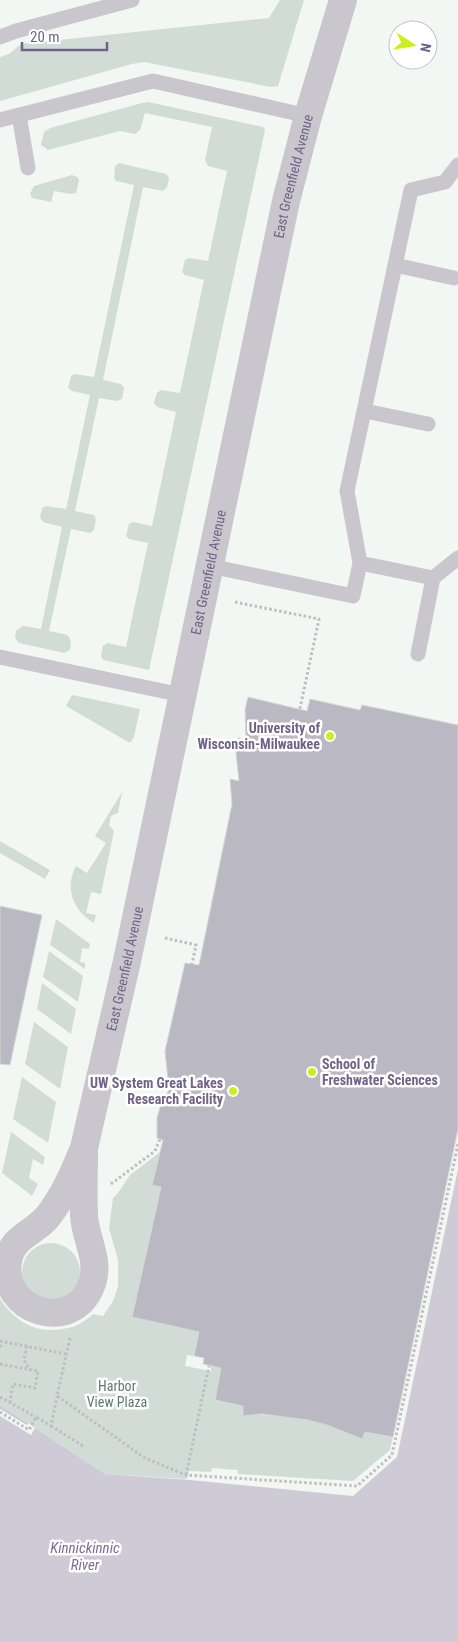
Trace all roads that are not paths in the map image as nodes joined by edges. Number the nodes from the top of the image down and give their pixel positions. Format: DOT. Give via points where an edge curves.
graph roads {
  1 [pos="132,0"];
  2 [pos="343,0"];
  3 [pos="0,37"];
  4 [pos="19,115"];
  5 [pos="308,116"];
  6 [pos="0,120"];
  7 [pos="458,165"];
  8 [pos="28,168"];
  9 [pos="396,265"];
  10 [pos="454,278"];
  11 [pos="364,411"];
  12 [pos="428,424"];
  13 [pos="458,558"];
  14 [pos="360,563"];
  15 [pos="210,566"];
  16 [pos="433,578"];
  17 [pos="418,654"];
  18 [pos="0,657"];
  19 [pos="182,695"];
  20 [pos="84,1148"];
  21 [pos="4,1258"];
  1 -- 3 [label="lane"];
  2 -- 5 [label="street, East Greenfield Avenue"];
  4 -- 5 [label="lane" via="153,81"];
  4 -- 6 [label="lane"];
  4 -- 8 [label="lane"];
  5 -- 15 [label="street, East Greenfield Avenue" via="286,200"];
  7 -- 9 [label="lane" via="445,182 412,190"];
  9 -- 10 [label="lane"];
  9 -- 11 [label="lane"];
  11 -- 12 [label="lane"];
  11 -- 14 [label="lane" via="347,491"];
  13 -- 16 [label="lane"];
  14 -- 15 [label="lane" via="353,596"];
  14 -- 16 [label="lane"];
  15 -- 19 [label="street, East Greenfield Avenue"];
  16 -- 17 [label="lane"];
  18 -- 19 [label="lane"];
  19 -- 20 [label="street, East Greenfield Avenue"];
  20 -- 21 [label="street, East Greenfield Avenue" via="60,1200 43,1222 24,1234"];
  20 -- 21 [label="street, East Greenfield Avenue" via="84,1217 95,1260 94,1274 83,1299 59,1313 32,1309 11,1289"];
}
